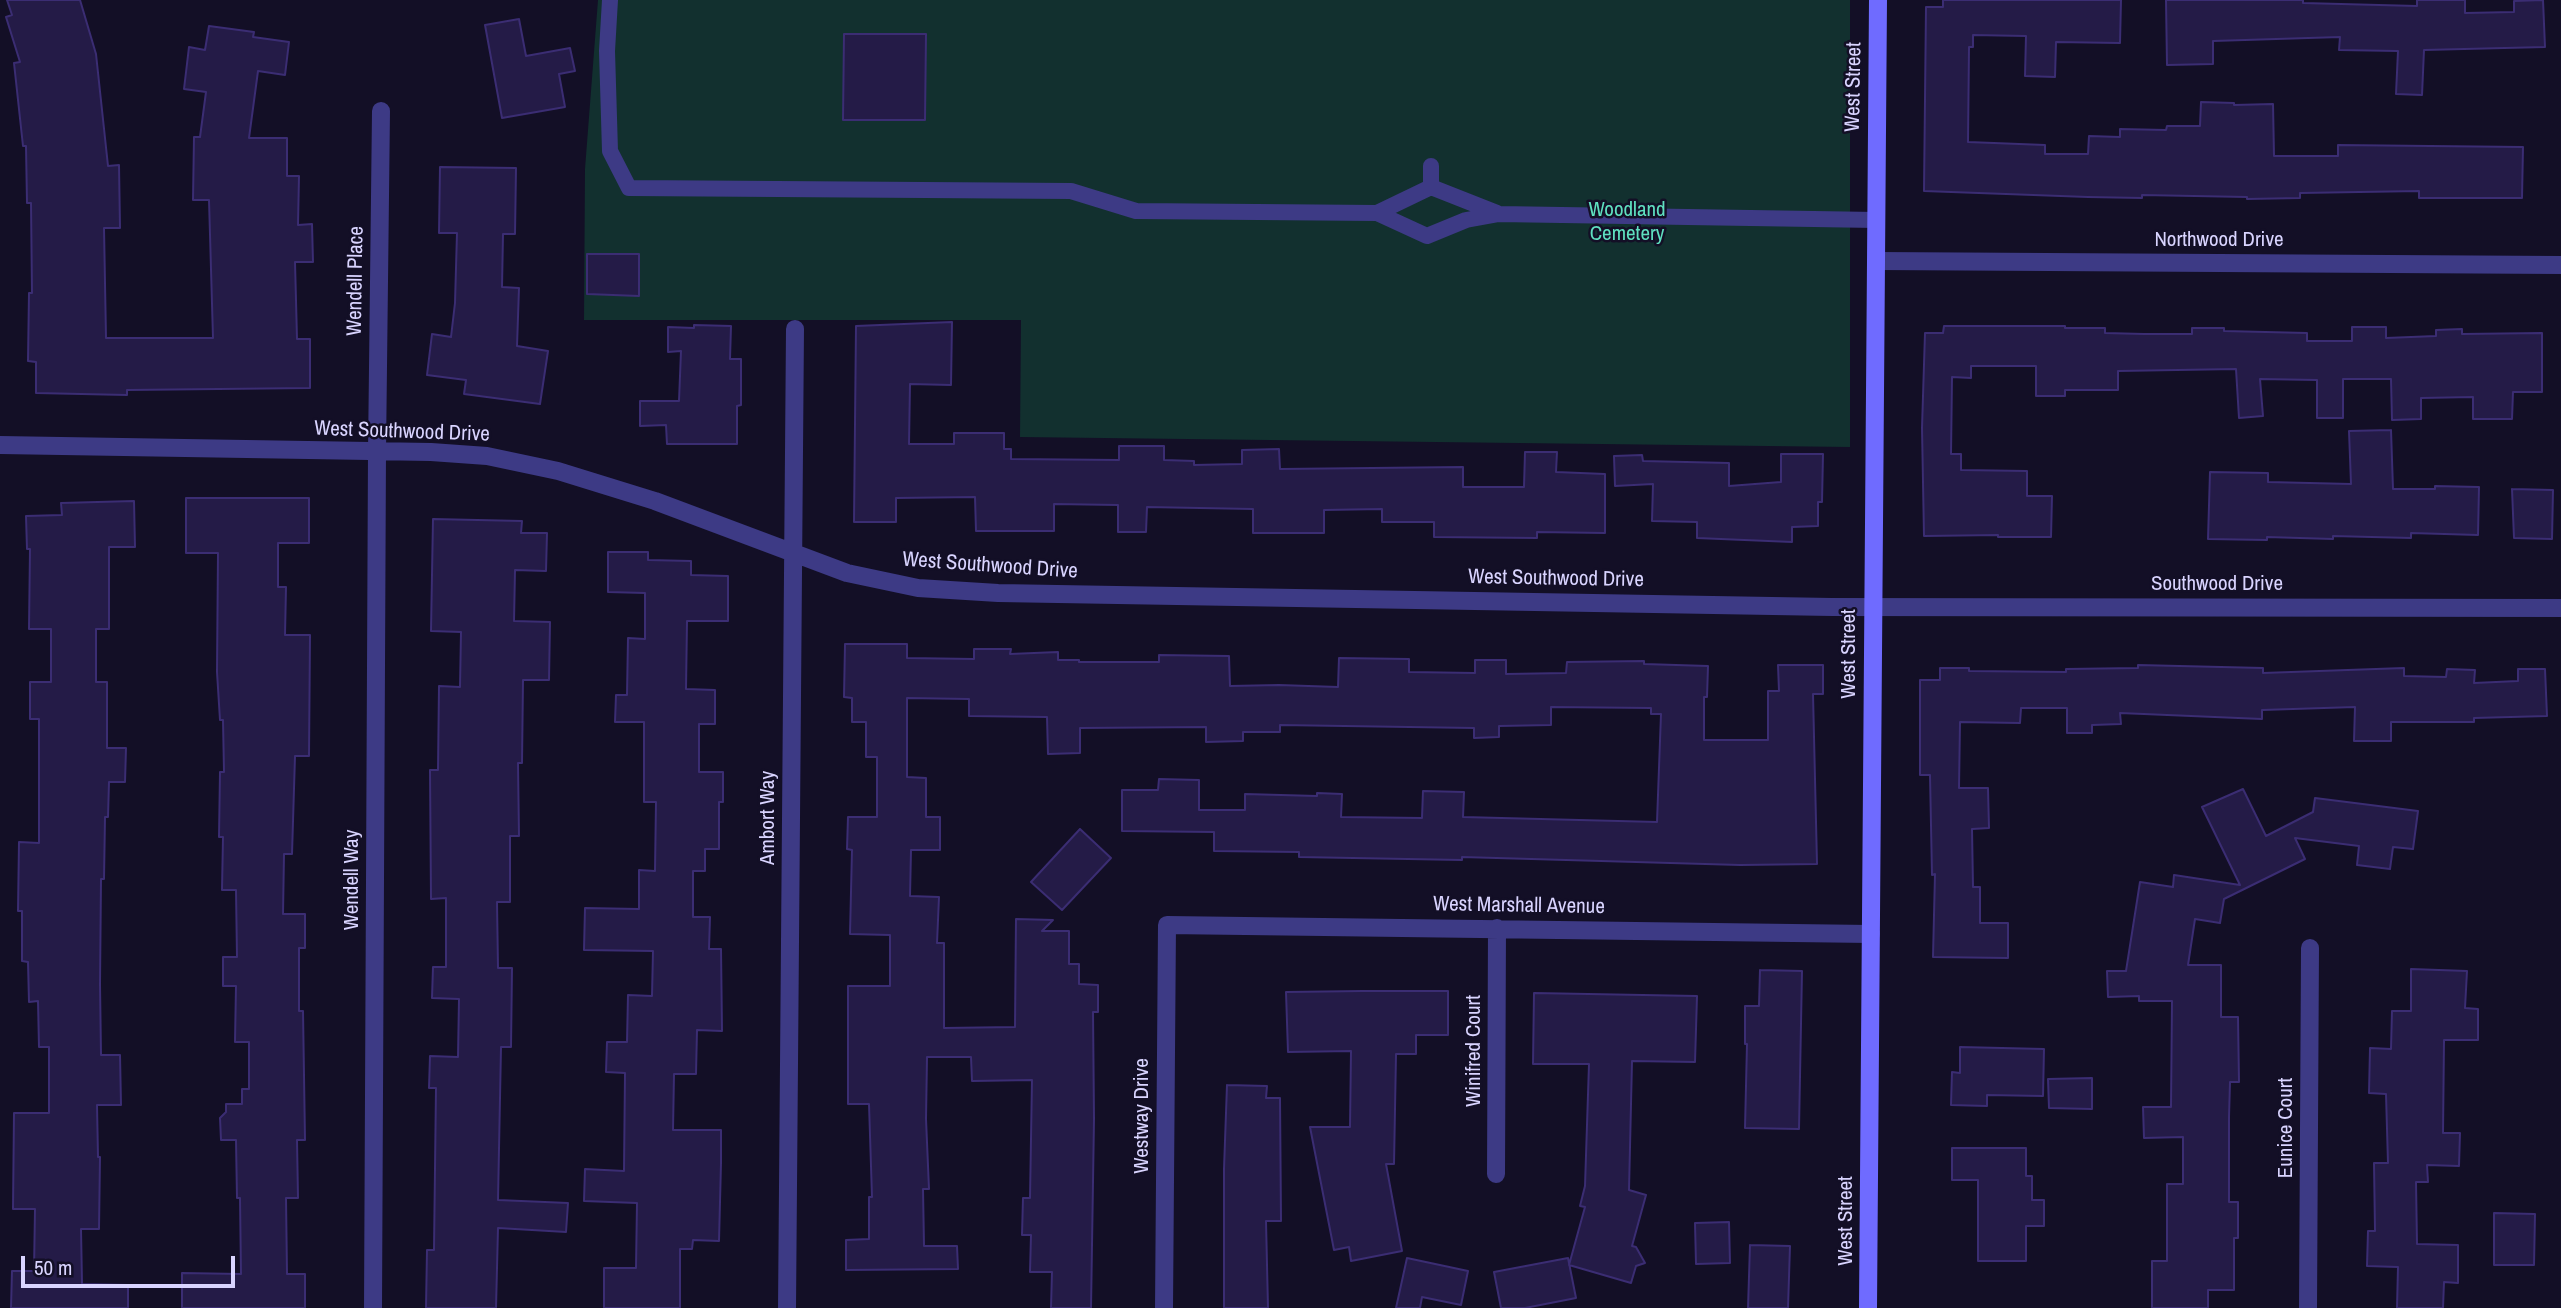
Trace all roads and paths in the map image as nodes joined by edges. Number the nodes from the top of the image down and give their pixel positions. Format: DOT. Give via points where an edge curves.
graph roads {
  1 [pos="610,0"];
  2 [pos="1878,0"];
  3 [pos="381,111"];
  4 [pos="1431,166"];
  5 [pos="1431,187"];
  6 [pos="1377,213"];
  7 [pos="1499,214"];
  8 [pos="1876,220"];
  9 [pos="1876,261"];
  10 [pos="2561,265"];
  11 [pos="795,329"];
  12 [pos="0,445"];
  13 [pos="377,452"];
  14 [pos="793,553"];
  15 [pos="1872,606"];
  16 [pos="2561,608"];
  17 [pos="1167,925"];
  18 [pos="1497,928"];
  19 [pos="1871,934"];
  20 [pos="2310,948"];
  21 [pos="1496,1174"];
  22 [pos="373,1308"];
  23 [pos="787,1308"];
  24 [pos="1164,1308"];
  25 [pos="1868,1308"];
  26 [pos="2308,1308"];
  1 -- 6 [label="lane" via="610,151 629,188 1071,191 1136,211"];
  2 -- 8 [label="main road, West Street"];
  3 -- 13 [label="street, Wendell Place"];
  4 -- 5 [label="lane"];
  5 -- 6 [label="lane"];
  5 -- 7 [label="lane"];
  6 -- 7 [label="lane" via="1427,236 1466,220"];
  7 -- 8 [label="lane"];
  8 -- 9 [label="main road, West Street"];
  9 -- 10 [label="street, Northwood Drive"];
  9 -- 15 [label="main road, West Street"];
  11 -- 14 [label="street, Ambort Way"];
  12 -- 13 [label="street, West Southwood Drive"];
  13 -- 14 [label="street, West Southwood Drive" via="487,456 558,471 655,501"];
  13 -- 22 [label="street, Wendell Way"];
  14 -- 15 [label="street, West Southwood Drive" via="847,573 918,588 998,593"];
  14 -- 23 [label="street, Ambort Way"];
  15 -- 16 [label="street, Southwood Drive"];
  15 -- 19 [label="main road, West Street"];
  17 -- 18 [label="street, West Marshall Avenue"];
  17 -- 24 [label="street, Westway Drive"];
  18 -- 19 [label="street, West Marshall Avenue"];
  18 -- 21 [label="street, Winifred Court"];
  19 -- 25 [label="main road, West Street"];
  20 -- 26 [label="street, Eunice Court"];
}
